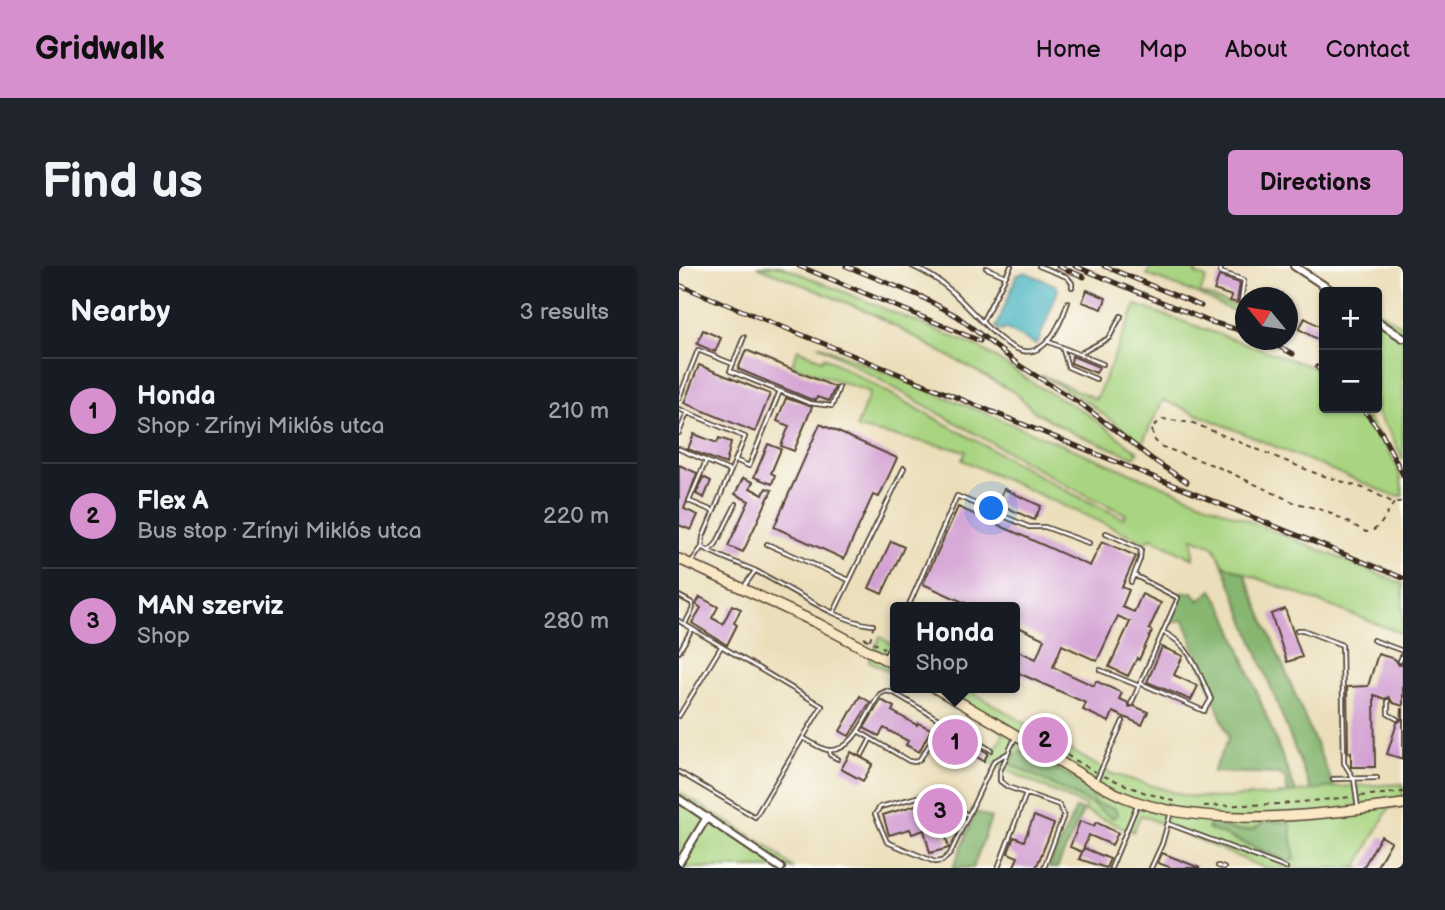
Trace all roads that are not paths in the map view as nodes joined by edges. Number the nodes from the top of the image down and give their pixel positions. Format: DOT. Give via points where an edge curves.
graph roads {
  1 [pos="912,266"];
  2 [pos="926,266"];
  3 [pos="1011,266"];
  4 [pos="1039,266"];
  5 [pos="1222,266"];
  6 [pos="1294,266"];
  7 [pos="986,268"];
  8 [pos="923,271"];
  9 [pos="1005,276"];
  10 [pos="1072,287"];
  11 [pos="1243,287"];
  12 [pos="1326,287"];
  13 [pos="1067,302"];
  14 [pos="1121,316"];
  15 [pos="982,322"];
  16 [pos="1382,324"];
  17 [pos="744,337"];
  18 [pos="1403,338"];
  19 [pos="1049,342"];
  20 [pos="1062,347"];
  21 [pos="1079,354"];
  22 [pos="733,363"];
  23 [pos="1103,364"];
  24 [pos="1096,379"];
  25 [pos="839,387"];
  26 [pos="781,391"];
  27 [pos="679,398"];
  28 [pos="679,410"];
  29 [pos="687,413"];
  30 [pos="679,433"];
  31 [pos="679,449"];
  32 [pos="735,460"];
  33 [pos="706,461"];
  34 [pos="904,468"];
  35 [pos="730,471"];
  36 [pos="736,504"];
  37 [pos="713,511"];
  38 [pos="1106,533"];
  39 [pos="1089,543"];
  40 [pos="767,544"];
  41 [pos="702,547"];
  42 [pos="709,551"];
  43 [pos="679,559"];
  44 [pos="690,564"];
  45 [pos="755,571"];
  46 [pos="1134,575"];
  47 [pos="849,580"];
  48 [pos="1131,582"];
  49 [pos="743,588"];
  50 [pos="679,596"];
  51 [pos="910,602"];
  52 [pos="834,612"];
  53 [pos="679,621"];
  54 [pos="685,624"];
  55 [pos="873,625"];
  56 [pos="692,629"];
  57 [pos="1297,630"];
  58 [pos="1163,632"];
  59 [pos="1373,640"];
  60 [pos="722,646"];
  61 [pos="890,647"];
  62 [pos="679,652"];
  63 [pos="1403,652"];
  64 [pos="885,659"];
  65 [pos="1401,661"];
  66 [pos="890,662"];
  67 [pos="1100,670"];
  68 [pos="1139,685"];
  69 [pos="890,692"];
  70 [pos="894,693"];
  71 [pos="944,693"];
  72 [pos="1388,701"];
  73 [pos="1131,704"];
  74 [pos="679,716"];
  75 [pos="1397,719"];
  76 [pos="1123,721"];
  77 [pos="944,722"];
  78 [pos="857,731"];
  79 [pos="1016,735"];
  80 [pos="803,738"];
  81 [pos="871,739"];
  82 [pos="830,750"];
  83 [pos="992,750"];
  84 [pos="1008,753"];
  85 [pos="862,755"];
  86 [pos="838,759"];
  87 [pos="679,772"];
  88 [pos="1097,778"];
  89 [pos="1377,778"];
  90 [pos="1333,779"];
  91 [pos="1354,779"];
  92 [pos="1026,794"];
  93 [pos="679,799"];
  94 [pos="1138,802"];
  95 [pos="1403,804"];
  96 [pos="1358,809"];
  97 [pos="1172,811"];
  98 [pos="968,814"];
  99 [pos="707,817"];
  100 [pos="1169,824"];
  101 [pos="1264,861"];
  102 [pos="679,863"];
  103 [pos="1218,866"];
  104 [pos="781,868"];
  105 [pos="998,868"];
  106 [pos="1044,868"];
  107 [pos="1111,868"];
  108 [pos="1151,868"];
  109 [pos="1224,868"];
  110 [pos="1261,868"];
  111 [pos="1286,868"];
  1 -- 8 [label="lane"];
  2 -- 8 [label="lane"];
  3 -- 9 [label="lane"];
  4 -- 10 [label="lane" via="1067,277"];
  5 -- 11 [label="lane" via="1220,272 1244,280"];
  6 -- 12 [label="street"];
  7 -- 9 [label="lane"];
  8 -- 15 [label="lane" via="952,291"];
  9 -- 15 [label="lane"];
  13 -- 19 [label="lane"];
  14 -- 21 [label="lane" via="1109,338"];
  15 -- 19 [label="lane" via="1021,351 1036,351"];
  16 -- 18 [label="street"];
  17 -- 22 [label="lane"];
  19 -- 20 [label="lane"];
  20 -- 21 [label="lane"];
  20 -- 24 [label="lane" via="1068,367"];
  21 -- 23 [label="lane"];
  22 -- 26 [label="lane" via="730,371"];
  22 -- 27 [label="lane" via="698,350"];
  25 -- 26 [label="lane" via="832,406 809,403"];
  26 -- 32 [label="lane" via="749,466"];
  28 -- 29 [label="lane"];
  29 -- 30 [label="lane"];
  29 -- 32 [label="lane" via="745,437"];
  31 -- 33 [label="lane"];
  32 -- 35 [label="lane"];
  33 -- 35 [label="lane"];
  33 -- 37 [label="lane" via="689,501"];
  34 -- 47 [label="lane"];
  35 -- 37 [label="lane"];
  36 -- 42 [label="lane"];
  37 -- 41 [label="lane"];
  38 -- 46 [label="lane" via="1141,549"];
  39 -- 51 [label="lane" via="1045,527 1029,527 957,496"];
  40 -- 47 [label="lane"];
  41 -- 42 [label="lane"];
  41 -- 44 [label="lane"];
  42 -- 45 [label="lane"];
  43 -- 44 [label="main road"];
  44 -- 49 [label="main road"];
  45 -- 49 [label="lane"];
  45 -- 52 [label="lane"];
  46 -- 48 [label="lane"];
  46 -- 58 [label="lane" via="1178,598"];
  47 -- 52 [label="lane"];
  49 -- 64 [label="main road"];
  50 -- 54 [label="lane" via="692,603"];
  52 -- 55 [label="lane"];
  53 -- 54 [label="lane"];
  54 -- 56 [label="lane"];
  56 -- 60 [label="lane"];
  56 -- 62 [label="lane"];
  57 -- 91 [label="lane" via="1342,645 1344,763"];
  58 -- 68 [label="lane"];
  58 -- 68 [label="lane" via="1190,654 1211,699 1204,711"];
  59 -- 63 [label="lane"];
  60 -- 74 [label="lane"];
  60 -- 80 [label="lane" via="821,706"];
  61 -- 64 [label="lane"];
  63 -- 65 [label="lane"];
  64 -- 66 [label="main road"];
  67 -- 68 [label="lane"];
  68 -- 73 [label="lane"];
  69 -- 78 [label="lane" via="880,694"];
  70 -- 77 [label="lane"];
  71 -- 79 [label="main road"];
  72 -- 75 [label="lane" via="1388,714"];
  76 -- 88 [label="lane"];
  77 -- 81 [label="lane" via="915,762"];
  77 -- 83 [label="lane"];
  78 -- 81 [label="lane"];
  78 -- 82 [label="lane" via="849,742"];
  79 -- 84 [label="lane"];
  79 -- 88 [label="main road"];
  80 -- 82 [label="lane"];
  80 -- 87 [label="lane" via="755,817"];
  81 -- 85 [label="lane"];
  82 -- 86 [label="lane"];
  84 -- 92 [label="lane" via="1000,781"];
  84 -- 98 [label="lane" via="994,761"];
  88 -- 94 [label="main road"];
  89 -- 91 [label="lane"];
  90 -- 91 [label="lane"];
  91 -- 96 [label="lane"];
  92 -- 105 [label="lane"];
  92 -- 106 [label="lane" via="1059,805 1064,815"];
  93 -- 99 [label="street"];
  94 -- 97 [label="main road"];
  94 -- 107 [label="lane"];
  95 -- 96 [label="main road"];
  96 -- 97 [label="main road" via="1242,816"];
  97 -- 100 [label="lane"];
  98 -- 98 [label="lane" via="929,794 880,807 875,814 887,842 939,863 950,854"];
  99 -- 102 [label="street"];
  99 -- 104 [label="street"];
  100 -- 101 [label="lane"];
  100 -- 108 [label="lane"];
  101 -- 110 [label="lane"];
  101 -- 111 [label="lane"];
  103 -- 109 [label="lane"];
}
